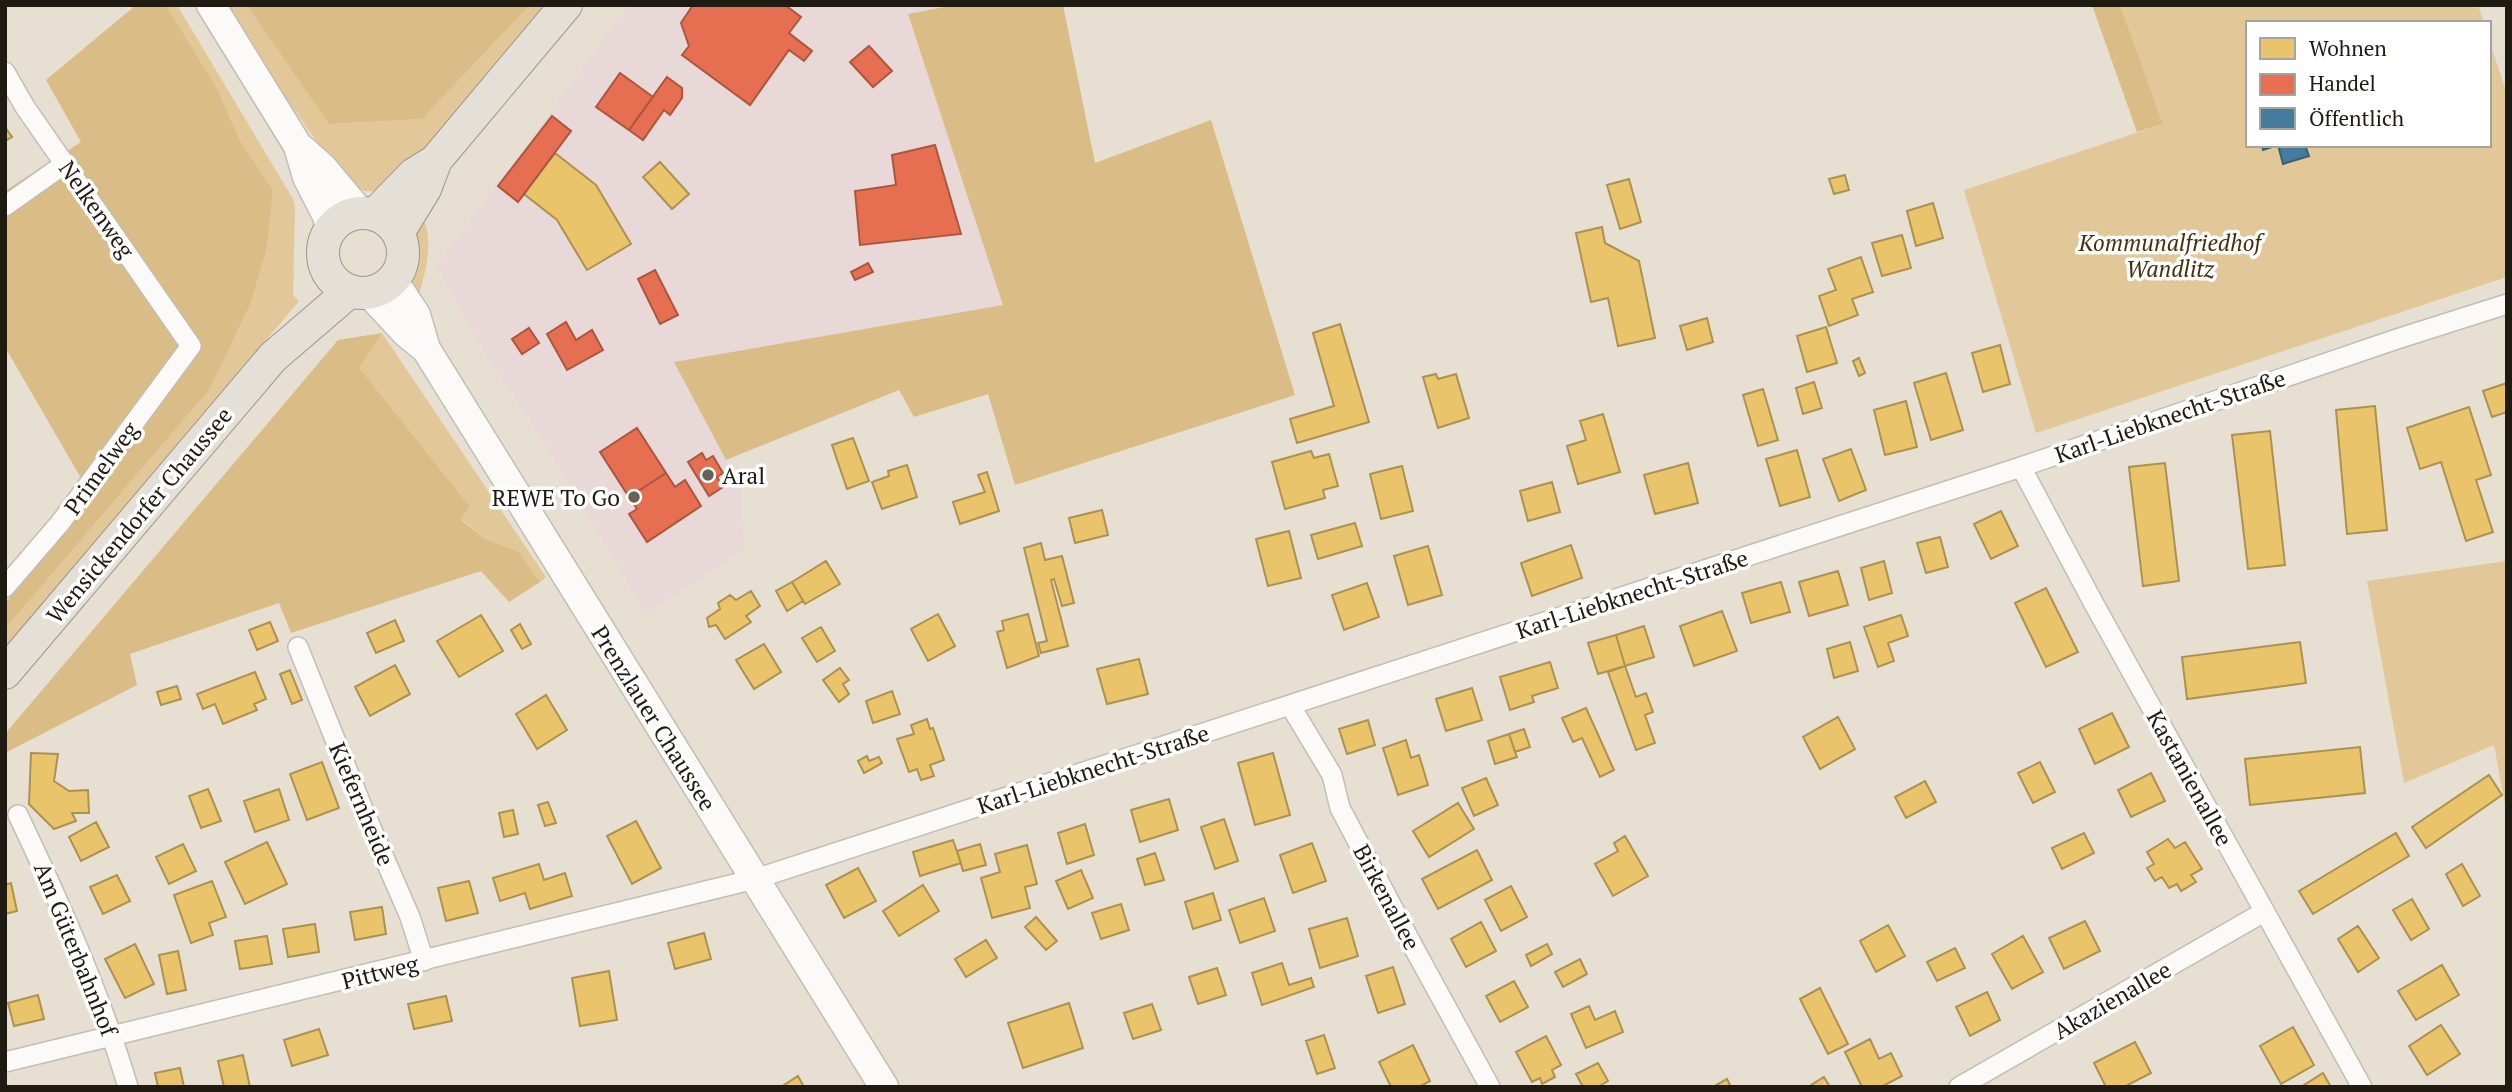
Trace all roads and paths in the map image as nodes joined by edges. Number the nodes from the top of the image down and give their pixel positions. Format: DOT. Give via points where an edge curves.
graph roads {
  1 [pos="211,5"];
  2 [pos="566,5"];
  3 [pos="5,72"];
  4 [pos="298,146"];
  5 [pos="66,163"];
  6 [pos="5,206"];
  7 [pos="378,220"];
  8 [pos="330,230"];
  9 [pos="326,270"];
  10 [pos="370,288"];
  11 [pos="2507,304"];
  12 [pos="191,346"];
  13 [pos="273,357"];
  14 [pos="2021,467"];
  15 [pos="5,587"];
  16 [pos="298,648"];
  17 [pos="5,673"];
  18 [pos="1290,705"];
  19 [pos="18,815"];
  20 [pos="755,879"];
  21 [pos="2264,912"];
  22 [pos="424,961"];
  23 [pos="113,1036"];
  24 [pos="5,1062"];
  25 [pos="128,1087"];
  26 [pos="884,1087"];
  27 [pos="1490,1087"];
  28 [pos="1959,1087"];
  29 [pos="2362,1087"];
  1 -- 4 [label="main road"];
  2 -- 7 [label="main road" via="436,160 414,174"];
  3 -- 5 [label="street, Nelkenweg"];
  4 -- 7 [label="main road"];
  4 -- 8 [label="main road"];
  5 -- 6 [label="street"];
  5 -- 12 [label="street, Nelkenweg"];
  7 -- 8 [label="main road" via="348,215"];
  7 -- 10 [label="main road" via="403,245 403,257 400,269"];
  8 -- 9 [label="main road" via="322,256"];
  9 -- 10 [label="main road" via="332,279"];
  9 -- 13 [label="main road, Wensickendorfer Chaussee"];
  10 -- 13 [label="main road, Wensickendorfer Chaussee"];
  10 -- 20 [label="main road, Prenzlauer Chaussee" via="415,315 426,349"];
  11 -- 14 [label="street, Karl-Liebknecht-Straße"];
  12 -- 15 [label="street, Primelweg" via="60,523"];
  13 -- 17 [label="main road, Wensickendorfer Chaussee"];
  14 -- 18 [label="street, Karl-Liebknecht-Straße"];
  14 -- 21 [label="street, Kastanienallee"];
  16 -- 22 [label="street, Kiefernheide"];
  18 -- 20 [label="street, Karl-Liebknecht-Straße"];
  18 -- 27 [label="street, Birkenallee" via="1332,775 1340,808"];
  19 -- 23 [label="street, Am Güterbahnhof" via="52,885"];
  20 -- 22 [label="street, Pittweg"];
  20 -- 26 [label="main road, Prenzlauer Chaussee"];
  21 -- 28 [label="street, Akazienallee"];
  21 -- 29 [label="street, Kastanienallee"];
  22 -- 23 [label="street, Pittweg"];
  23 -- 24 [label="street, Pittweg"];
  23 -- 25 [label="street, Am Güterbahnhof"];
}
